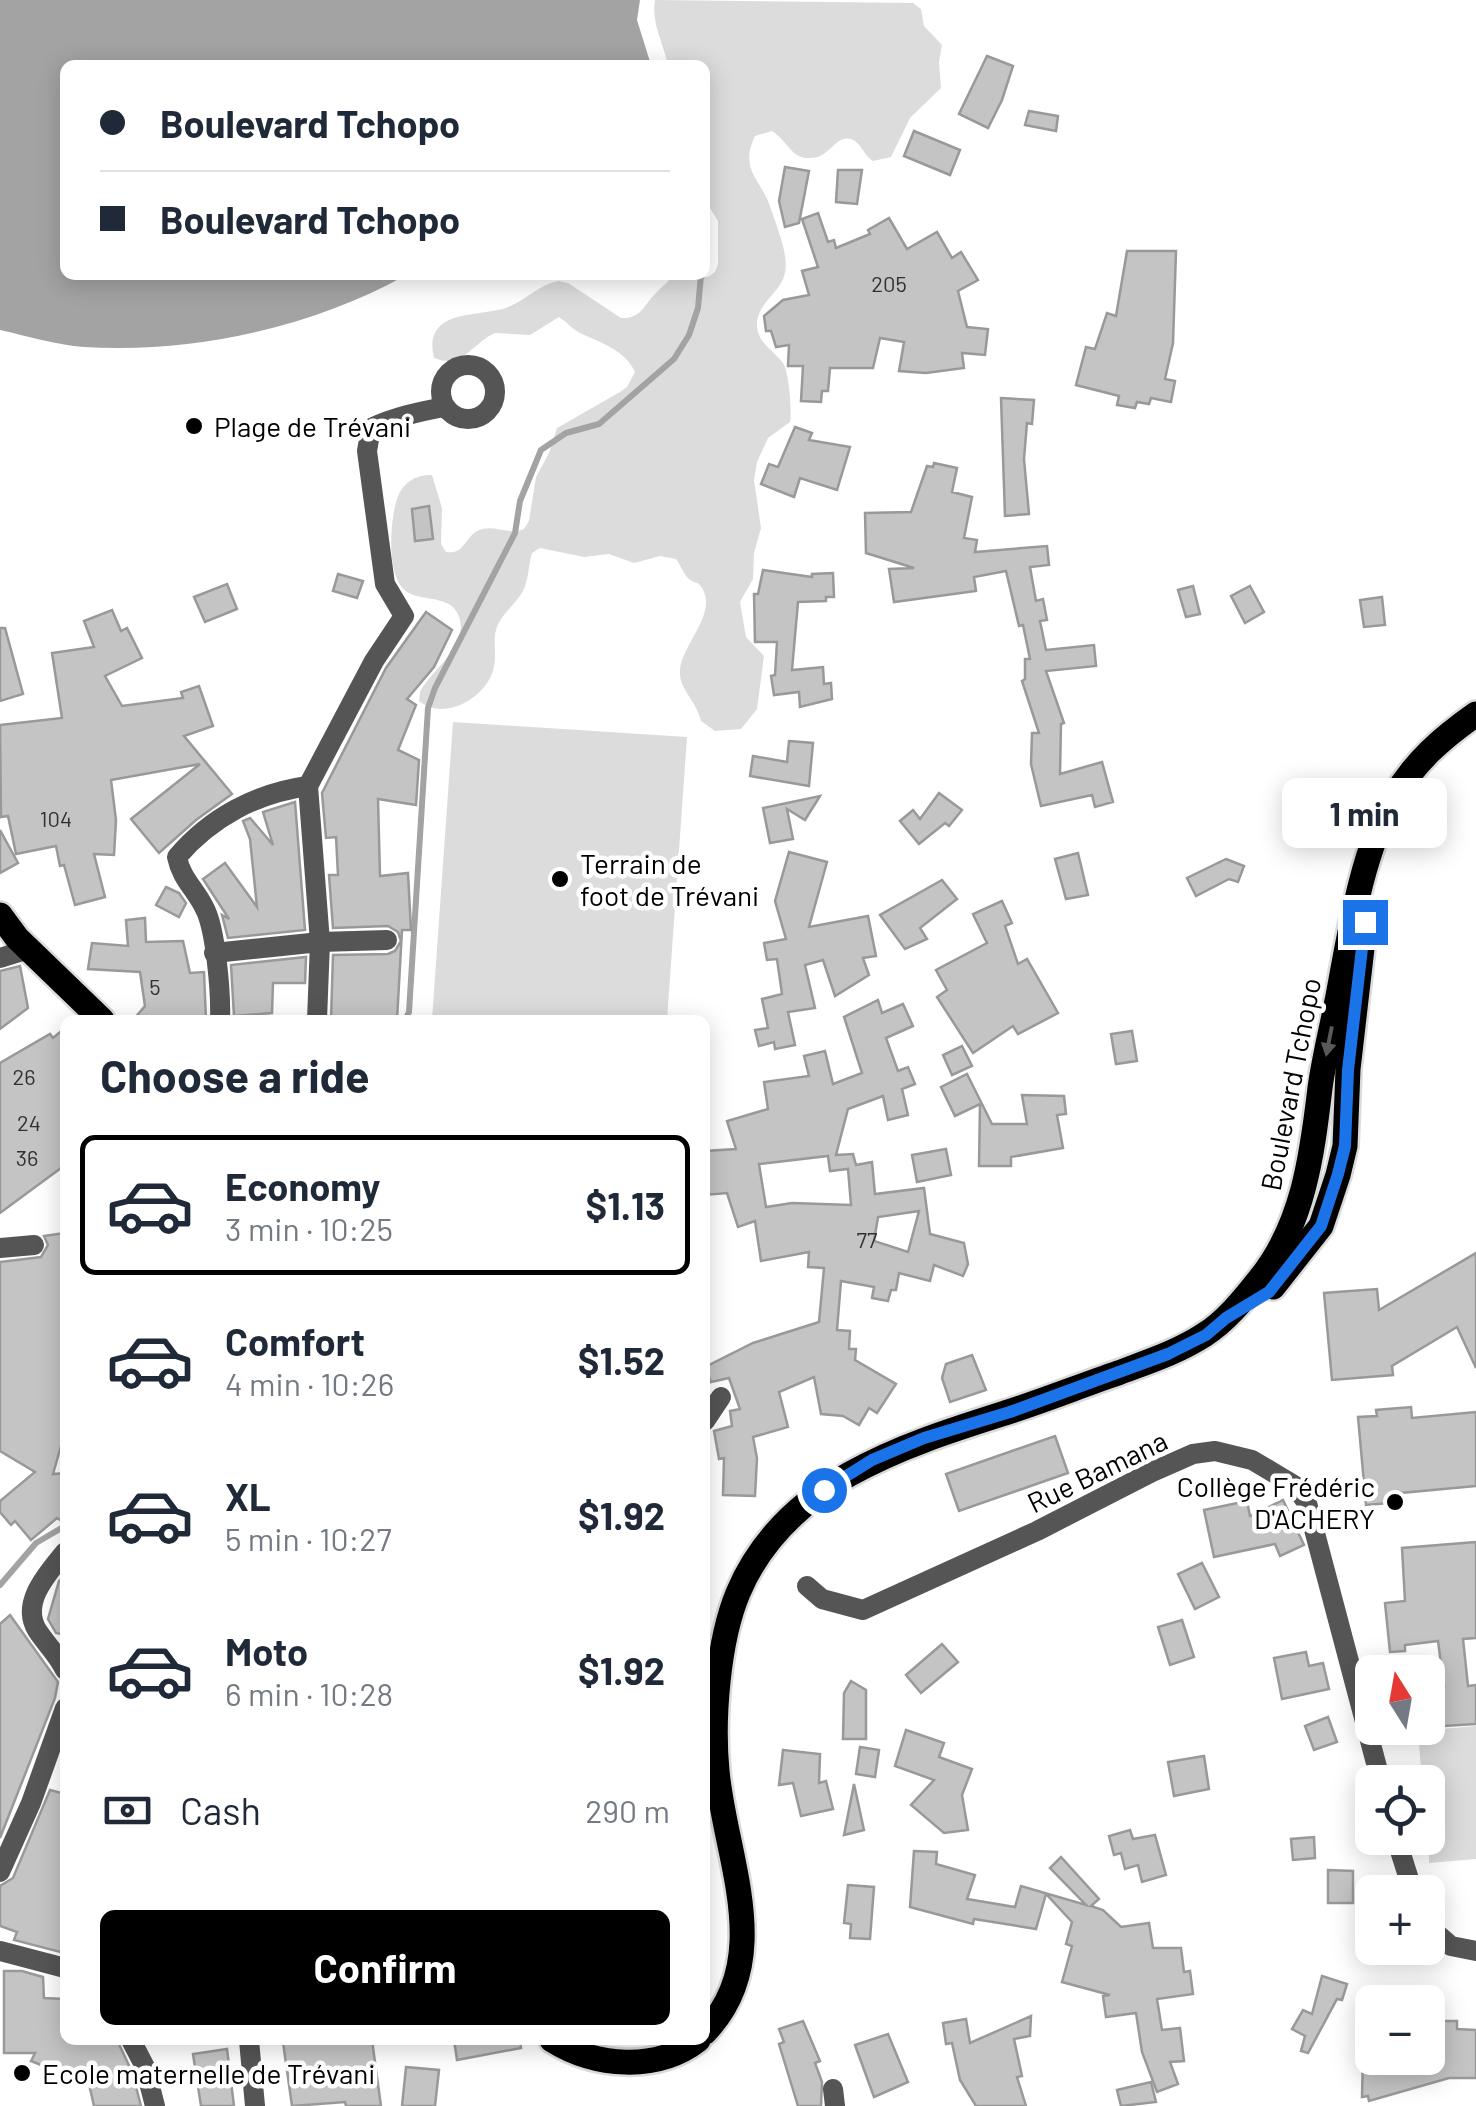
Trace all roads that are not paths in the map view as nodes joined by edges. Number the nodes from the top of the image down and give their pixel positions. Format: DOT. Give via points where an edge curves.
graph roads {
  1 [pos="444,408"];
  2 [pos="1476,714"];
  3 [pos="308,786"];
  4 [pos="1374,844"];
  5 [pos="0,916"];
  6 [pos="387,940"];
  7 [pos="320,942"];
  8 [pos="29,950"];
  9 [pos="214,953"];
  10 [pos="0,958"];
  11 [pos="97,1015"];
  12 [pos="220,1015"];
  13 [pos="317,1015"];
  14 [pos="1316,1130"];
  15 [pos="1321,1226"];
  16 [pos="34,1246"];
  17 [pos="0,1248"];
  18 [pos="1226,1318"];
  19 [pos="721,1397"];
  20 [pos="710,1414"];
  21 [pos="60,1558"];
  22 [pos="807,1586"];
  23 [pos="60,1663"];
  24 [pos="60,1722"];
  25 [pos="1376,1765"];
  26 [pos="0,1872"];
  27 [pos="1445,1940"];
  28 [pos="1476,1951"];
  29 [pos="0,1952"];
  30 [pos="60,1967"];
  31 [pos="710,2027"];
  32 [pos="134,2045"];
  33 [pos="249,2045"];
  34 [pos="561,2045"];
  35 [pos="688,2045"];
  36 [pos="155,2106"];
  37 [pos="255,2106"];
  1 -- 3 [label="street" via="371,428 367,451 386,584 404,616"];
  2 -- 4 [label="main road, Boulevard Tchopo" via="1437,741 1407,776"];
  3 -- 7 [label="street"];
  3 -- 9 [label="street" via="232,810 177,858 206,910"];
  4 -- 14 [label="main road, Boulevard Tchopo, one-way" via="1350,933"];
  4 -- 15 [label="main road, Boulevard Tchopo" via="1345,1146"];
  5 -- 8 [label="main road"];
  6 -- 7 [label="street"];
  7 -- 9 [label="street"];
  7 -- 13 [label="street"];
  8 -- 10 [label="street"];
  8 -- 11 [label="main road"];
  9 -- 12 [label="street"];
  14 -- 15 [label="main road" via="1333,1130 1336,1139 1316,1204"];
  14 -- 18 [label="main road, Boulevard Tchopo" via="1277,1256"];
  15 -- 18 [label="main road, Boulevard Tchopo" via="1269,1292"];
  16 -- 17 [label="street"];
  18 -- 31 [label="main road, Boulevard Tchopo" via="1168,1354 872,1460 786,1520 757,1558 737,1594 717,1704 717,1770 742,1898 742,1933 738,1978"];
  19 -- 20 [label="street"];
  21 -- 23 [label="street" via="40,1584 32,1610 35,1627"];
  22 -- 25 [label="street, Rue Bamana" via="822,1599 863,1610 1193,1454 1252,1460 1294,1486 1306,1503"];
  24 -- 26 [label="street"];
  27 -- 28 [label="street"];
  29 -- 30 [label="street"];
  32 -- 36 [label="street"];
  33 -- 37 [label="street"];
  34 -- 35 [label="main road" via="622,2062 656,2060"];
}
